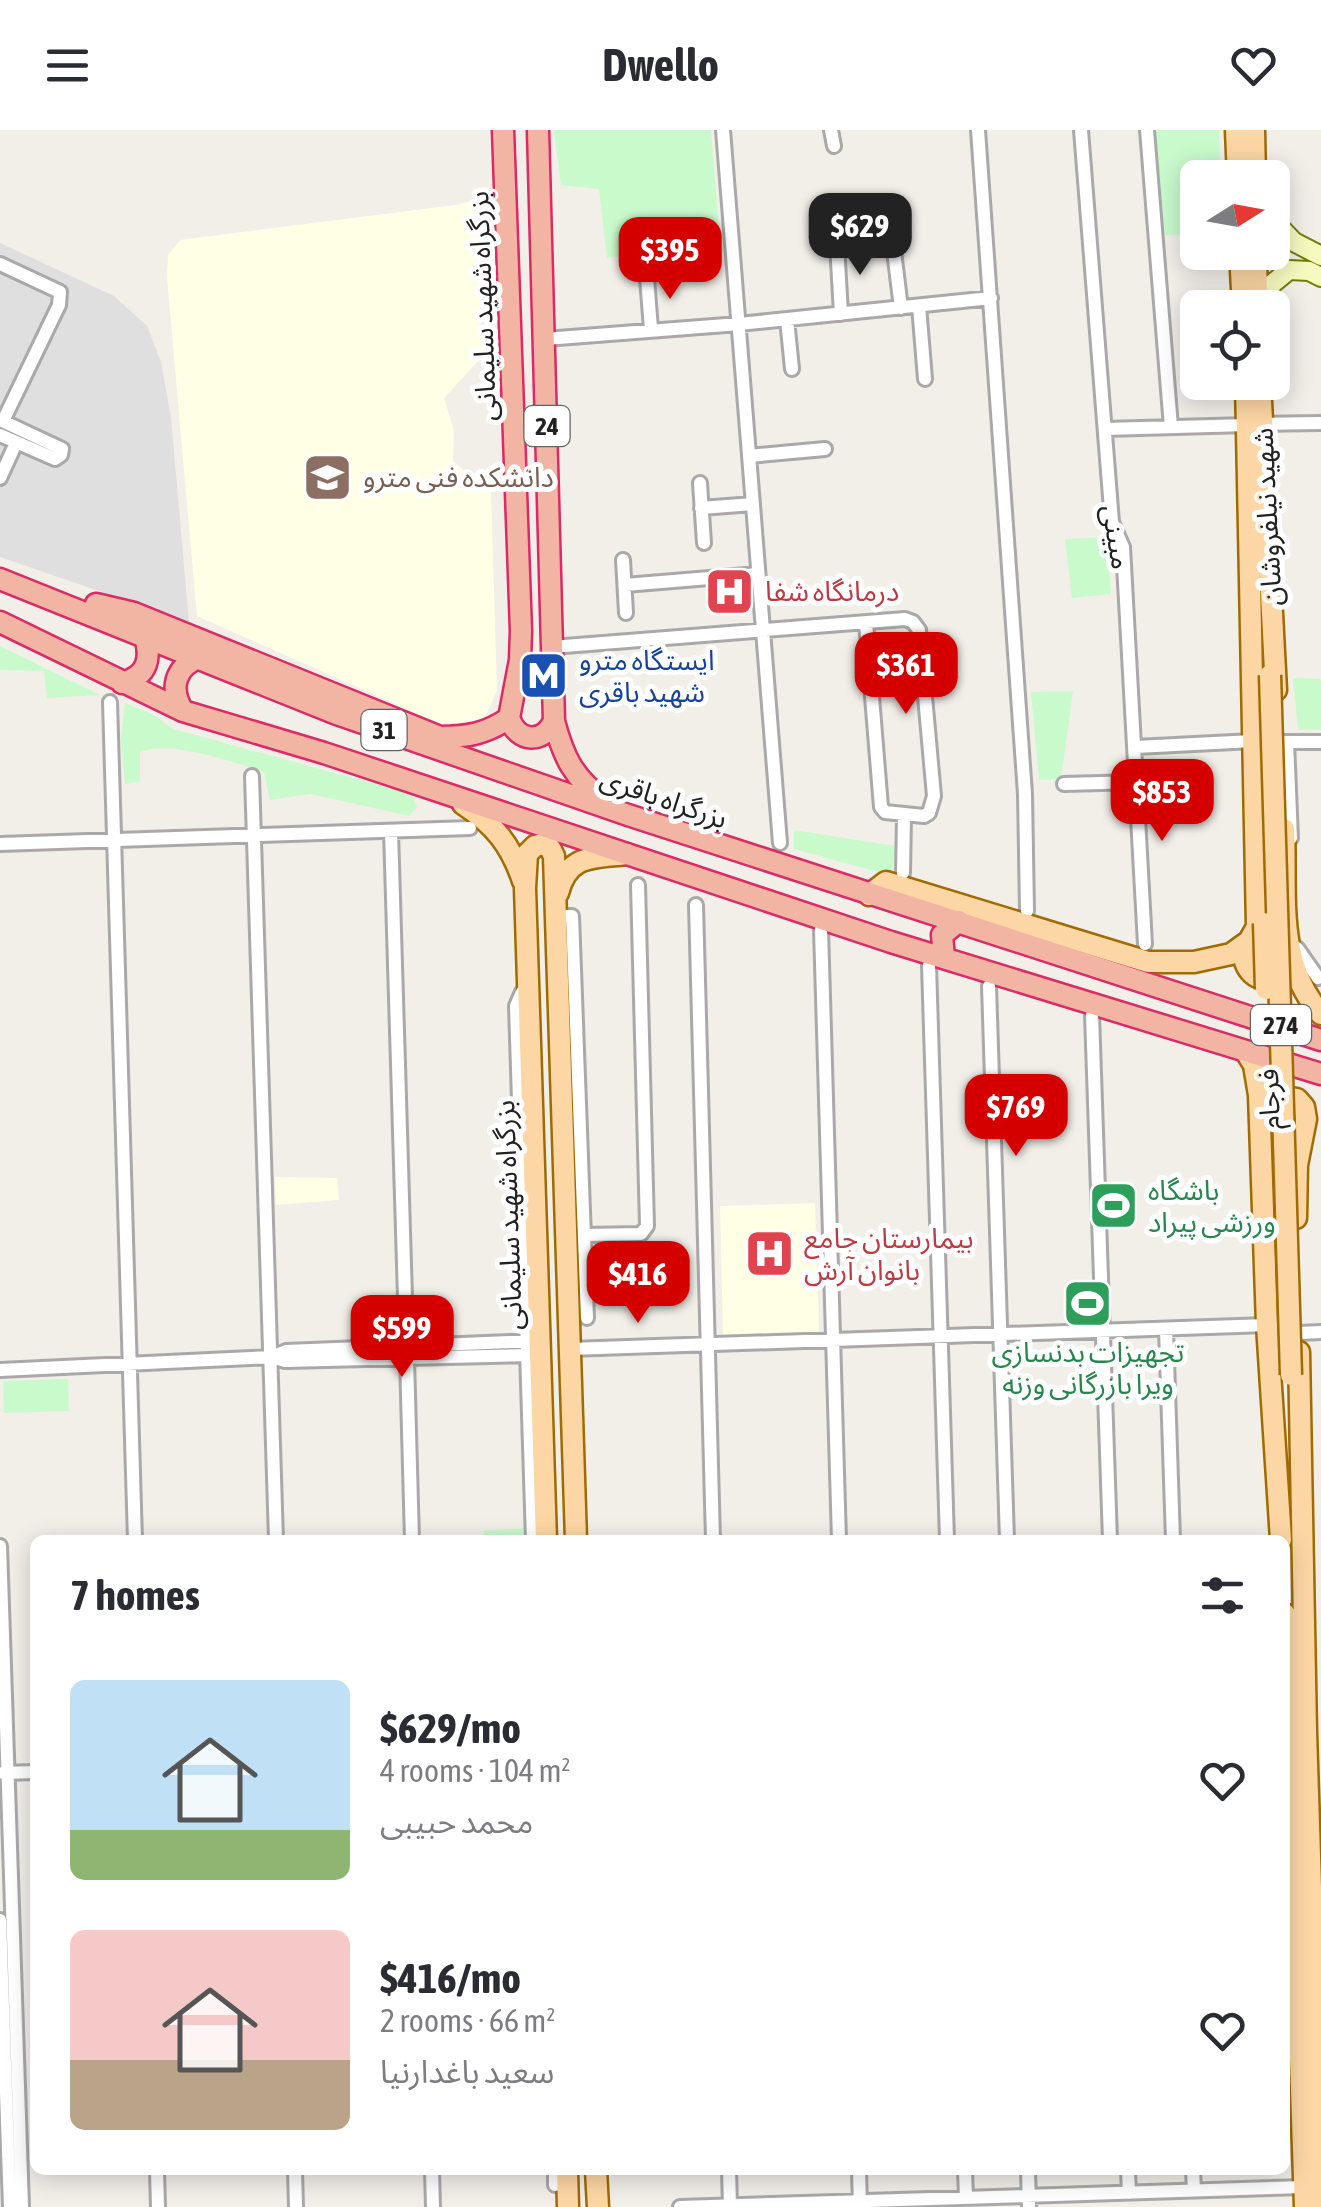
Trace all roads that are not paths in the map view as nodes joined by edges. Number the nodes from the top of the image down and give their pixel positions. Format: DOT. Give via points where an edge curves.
graph roads {
  1 [pos="503,130"];
  2 [pos="538,130"];
  3 [pos="723,130"];
  4 [pos="832,130"];
  5 [pos="978,130"];
  6 [pos="1081,130"];
  7 [pos="1146,130"];
  8 [pos="1236,130"];
  9 [pos="834,146"];
  10 [pos="1237,160"];
  11 [pos="1290,238"];
  12 [pos="893,243"];
  13 [pos="837,244"];
  14 [pos="1321,256"];
  15 [pos="0,264"];
  16 [pos="1321,277"];
  17 [pos="647,278"];
  18 [pos="1268,290"];
  19 [pos="992,298"];
  20 [pos="919,306"];
  21 [pos="900,308"];
  22 [pos="841,314"];
  23 [pos="788,319"];
  24 [pos="738,324"];
  25 [pos="652,329"];
  26 [pos="545,338"];
  27 [pos="792,368"];
  28 [pos="924,380"];
  29 [pos="1250,400"];
  30 [pos="1258,400"];
  31 [pos="1321,423"];
  32 [pos="1255,424"];
  33 [pos="1,425"];
  34 [pos="1171,427"];
  35 [pos="1105,429"];
  36 [pos="16,443"];
  37 [pos="825,449"];
  38 [pos="749,456"];
  39 [pos="0,478"];
  40 [pos="700,483"];
  41 [pos="753,504"];
  42 [pos="701,508"];
  43 [pos="704,543"];
  44 [pos="624,560"];
  45 [pos="758,574"];
  46 [pos="0,579"];
  47 [pos="625,585"];
  48 [pos="30,591"];
  49 [pos="626,613"];
  50 [pos="0,622"];
  51 [pos="866,623"];
  52 [pos="763,633"];
  53 [pos="144,634"];
  54 [pos="552,647"];
  55 [pos="1251,651"];
  56 [pos="1274,652"];
  57 [pos="200,657"];
  58 [pos="1264,676"];
  59 [pos="122,684"];
  60 [pos="110,702"];
  61 [pos="183,710"];
  62 [pos="509,718"];
  63 [pos="554,721"];
  64 [pos="1253,741"];
  65 [pos="1283,742"];
  66 [pos="1321,742"];
  67 [pos="1136,747"];
  68 [pos="252,776"];
  69 [pos="1138,782"];
  70 [pos="1064,784"];
  71 [pos="450,796"];
  72 [pos="628,815"];
  73 [pos="904,816"];
  74 [pos="470,828"];
  75 [pos="390,830"];
  76 [pos="256,835"];
  77 [pos="114,840"];
  78 [pos="0,844"];
  79 [pos="780,844"];
  80 [pos="627,854"];
  81 [pos="904,873"];
  82 [pos="638,885"];
  83 [pos="525,888"];
  84 [pos="869,895"];
  85 [pos="696,905"];
  86 [pos="903,905"];
  87 [pos="555,910"];
  88 [pos="1027,912"];
  89 [pos="959,920"];
  90 [pos="821,929"];
  91 [pos="891,942"];
  92 [pos="1146,944"];
  93 [pos="1243,947"];
  94 [pos="1288,953"];
  95 [pos="937,962"];
  96 [pos="1318,978"];
  97 [pos="989,986"];
  98 [pos="1321,1014"];
  99 [pos="1092,1015"];
  100 [pos="1321,1040"];
  101 [pos="1246,1052"];
  102 [pos="1321,1074"];
  103 [pos="1260,1120"];
  104 [pos="1312,1130"];
  105 [pos="584,1235"];
  106 [pos="587,1318"];
  107 [pos="1267,1325"];
  108 [pos="1166,1329"];
  109 [pos="406,1331"];
  110 [pos="1104,1331"];
  111 [pos="1321,1332"];
  112 [pos="1299,1333"];
  113 [pos="1000,1334"];
  114 [pos="941,1336"];
  115 [pos="833,1340"];
  116 [pos="708,1344"];
  117 [pos="534,1348"];
  118 [pos="570,1349"];
  119 [pos="271,1357"];
  120 [pos="406,1358"];
  121 [pos="129,1363"];
  122 [pos="0,1370"];
  123 [pos="1285,1375"];
  124 [pos="1300,1425"];
  125 [pos="1274,1427"];
  126 [pos="135,1535"];
  127 [pos="276,1535"];
  128 [pos="412,1535"];
  129 [pos="533,1535"];
  130 [pos="546,1535"];
  131 [pos="576,1535"];
  132 [pos="713,1535"];
  133 [pos="840,1535"];
  134 [pos="947,1535"];
  135 [pos="1007,1535"];
  136 [pos="1110,1535"];
  137 [pos="1173,1535"];
  138 [pos="1281,1535"];
  139 [pos="0,1546"];
  140 [pos="1290,1653"];
  141 [pos="1300,1732"];
  142 [pos="30,1772"];
  143 [pos="4,1773"];
  144 [pos="4,1916"];
  145 [pos="157,2175"];
  146 [pos="295,2175"];
  147 [pos="432,2175"];
  148 [pos="596,2175"];
  149 [pos="729,2175"];
  150 [pos="859,2175"];
  151 [pos="965,2175"];
  152 [pos="1028,2175"];
  153 [pos="1128,2175"];
  154 [pos="1193,2175"];
  155 [pos="561,2178"];
  156 [pos="1194,2190"];
  157 [pos="1129,2192"];
  158 [pos="1164,2192"];
  159 [pos="1314,2196"];
  160 [pos="966,2198"];
  161 [pos="1029,2201"];
  162 [pos="944,2203"];
  163 [pos="860,2204"];
  164 [pos="730,2206"];
  165 [pos="10,2207"];
  166 [pos="22,2207"];
  167 [pos="158,2207"];
  168 [pos="296,2207"];
  169 [pos="433,2207"];
  170 [pos="568,2207"];
  171 [pos="598,2207"];
  172 [pos="680,2207"];
  173 [pos="1164,2207"];
  1 -- 62 [label="highway, بزرگراه شهید سلیمانی / 24" via="521,631"];
  2 -- 26 [label="highway, 24"];
  3 -- 24 [label="street"];
  4 -- 9 [label="street"];
  5 -- 19 [label="street"];
  6 -- 35 [label="street, مبینی"];
  7 -- 34 [label="street"];
  8 -- 10 [label="main road"];
  11 -- 14 [label="main road"];
  12 -- 21 [label="street"];
  13 -- 22 [label="street"];
  15 -- 33 [label="street" via="60,292"];
  16 -- 18 [label="main road" via="1289,270"];
  17 -- 25 [label="street"];
  19 -- 20 [label="street"];
  19 -- 88 [label="street"];
  20 -- 21 [label="street"];
  20 -- 28 [label="street"];
  21 -- 22 [label="street"];
  22 -- 23 [label="street"];
  23 -- 24 [label="street"];
  23 -- 27 [label="street"];
  24 -- 25 [label="street"];
  24 -- 38 [label="street"];
  25 -- 26 [label="street"];
  26 -- 54 [label="highway, 24"];
  29 -- 32 [label="main road, شهید نیلفروشان / 274"];
  30 -- 32 [label="main road, شهید نیلفروشان / 274"];
  31 -- 32 [label="street"];
  32 -- 34 [label="street"];
  32 -- 55 [label="main road, شهید نیلفروشان / 274"];
  32 -- 56 [label="main road, شهید نیلفروشان / 274"];
  33 -- 36 [label="street"];
  33 -- 36 [label="street" via="62,449 61,455 55,459"];
  34 -- 35 [label="street"];
  35 -- 67 [label="street, مبینی" via="1112,522 1123,547"];
  36 -- 39 [label="street"];
  37 -- 38 [label="street"];
  38 -- 41 [label="street"];
  40 -- 42 [label="street"];
  41 -- 42 [label="street"];
  41 -- 45 [label="street"];
  42 -- 43 [label="street"];
  44 -- 47 [label="street"];
  45 -- 47 [label="street"];
  45 -- 52 [label="street"];
  46 -- 48 [label="highway, بزرگراه باقری / 31"];
  47 -- 49 [label="street"];
  48 -- 53 [label="highway, بزرگراه باقری / 31"];
  48 -- 62 [label="highway" via="134,612 440,737 467,737"];
  50 -- 59 [label="highway, 31"];
  51 -- 52 [label="street"];
  51 -- 73 [label="street" via="881,807"];
  51 -- 73 [label="street" via="905,619 920,630 933,805 924,816"];
  52 -- 54 [label="street"];
  52 -- 79 [label="street"];
  53 -- 57 [label="highway, بزرگراه باقری / 31"];
  53 -- 59 [label="highway" via="144,671"];
  54 -- 63 [label="highway, 24"];
  55 -- 58 [label="main road, فرجام / 274"];
  55 -- 64 [label="main road, شهید نیلفروشان"];
  56 -- 58 [label="main road, فرجام / 274"];
  56 -- 65 [label="main road"];
  57 -- 61 [label="highway" via="176,679"];
  57 -- 72 [label="highway, بزرگراه باقری / 31" via="334,713"];
  58 -- 123 [label="main road, فرجام / 274, bridge"];
  59 -- 61 [label="highway, 31"];
  60 -- 77 [label="street"];
  61 -- 71 [label="highway, 31"];
  62 -- 63 [label="highway" via="516,732 530,738 546,734"];
  63 -- 72 [label="highway, 24" via="572,772"];
  64 -- 67 [label="street"];
  64 -- 93 [label="main road, شهید نیلفروشان" via="1256,927"];
  65 -- 66 [label="street"];
  65 -- 94 [label="main road"];
  65 -- 96 [label="street" via="1294,941"];
  67 -- 69 [label="street, مبینی"];
  68 -- 76 [label="street"];
  69 -- 70 [label="street"];
  69 -- 92 [label="street, مبینی"];
  71 -- 80 [label="highway, 31"];
  71 -- 83 [label="main road" via="504,838"];
  72 -- 84 [label="highway, بزرگراه باقری / 31"];
  73 -- 81 [label="street"];
  74 -- 75 [label="street"];
  75 -- 76 [label="street"];
  75 -- 109 [label="street"];
  76 -- 77 [label="street"];
  76 -- 119 [label="street"];
  77 -- 78 [label="street"];
  77 -- 121 [label="street"];
  80 -- 87 [label="main road" via="570,866"];
  80 -- 91 [label="highway, 31"];
  82 -- 105 [label="street" via="647,1226 641,1234"];
  83 -- 87 [label="main road, بزرگراه شهید سلیمانی" via="527,854 542,844 550,848"];
  83 -- 117 [label="main road, بزرگراه شهید سلیمانی"];
  84 -- 86 [label="highway, بزرگراه باقری / 31"];
  84 -- 93 [label="main road" via="886,882 1148,962 1207,960"];
  85 -- 116 [label="street"];
  86 -- 89 [label="highway, بزرگراه باقری / 31"];
  86 -- 91 [label="highway" via="907,927"];
  87 -- 105 [label="street" via="572,916"];
  87 -- 118 [label="main road, بزرگراه شهید سلیمانی"];
  89 -- 95 [label="highway" via="942,935"];
  89 -- 100 [label="highway, بزرگراه باقری / 31"];
  90 -- 115 [label="street"];
  91 -- 95 [label="highway, 31"];
  93 -- 94 [label="main road" via="1243,962 1264,980 1282,972"];
  94 -- 98 [label="main road"];
  95 -- 101 [label="highway, 31"];
  95 -- 114 [label="street"];
  97 -- 113 [label="street"];
  99 -- 110 [label="street"];
  101 -- 102 [label="highway, 31"];
  101 -- 103 [label="main road" via="1258,1080"];
  103 -- 104 [label="main road" via="1267,1099 1287,1095 1304,1108"];
  103 -- 107 [label="main road"];
  104 -- 112 [label="main road" via="1295,1197"];
  105 -- 106 [label="street"];
  107 -- 108 [label="street"];
  107 -- 125 [label="main road"];
  108 -- 110 [label="street"];
  108 -- 137 [label="street"];
  110 -- 113 [label="street"];
  110 -- 136 [label="street"];
  111 -- 112 [label="street"];
  112 -- 124 [label="main road"];
  113 -- 114 [label="street"];
  113 -- 135 [label="street"];
  114 -- 115 [label="street"];
  114 -- 134 [label="street"];
  115 -- 116 [label="street"];
  115 -- 133 [label="street"];
  116 -- 118 [label="street"];
  116 -- 132 [label="street"];
  117 -- 119 [label="street" via="286,1351"];
  117 -- 120 [label="street"];
  117 -- 129 [label="street"];
  117 -- 130 [label="main road, بزرگراه شهید سلیمانی"];
  118 -- 131 [label="main road, بزرگراه شهید سلیمانی"];
  119 -- 120 [label="street"];
  119 -- 121 [label="street"];
  119 -- 127 [label="street"];
  120 -- 128 [label="street"];
  121 -- 122 [label="street"];
  121 -- 126 [label="street"];
  123 -- 124 [label="main road, فرجام / 274"];
  123 -- 125 [label="main road, فرجام / 274"];
  124 -- 141 [label="main road, 274"];
  125 -- 138 [label="main road, 274"];
  139 -- 143 [label="street"];
  140 -- 141 [label="main road, 274"];
  141 -- 159 [label="main road, 274"];
  142 -- 143 [label="street"];
  143 -- 144 [label="street"];
  144 -- 165 [label="street"];
  144 -- 166 [label="street"];
  145 -- 167 [label="street"];
  146 -- 168 [label="street"];
  147 -- 169 [label="street"];
  148 -- 171 [label="main road"];
  149 -- 164 [label="street"];
  150 -- 163 [label="street"];
  151 -- 160 [label="street"];
  152 -- 161 [label="street"];
  153 -- 157 [label="street"];
  154 -- 156 [label="street"];
  155 -- 170 [label="main road"];
  156 -- 158 [label="street"];
  156 -- 159 [label="street"];
  157 -- 158 [label="street"];
  157 -- 161 [label="street"];
  158 -- 173 [label="street"];
  160 -- 161 [label="street"];
  160 -- 162 [label="street"];
  162 -- 163 [label="street"];
  163 -- 164 [label="street"];
  164 -- 172 [label="street"];
}
